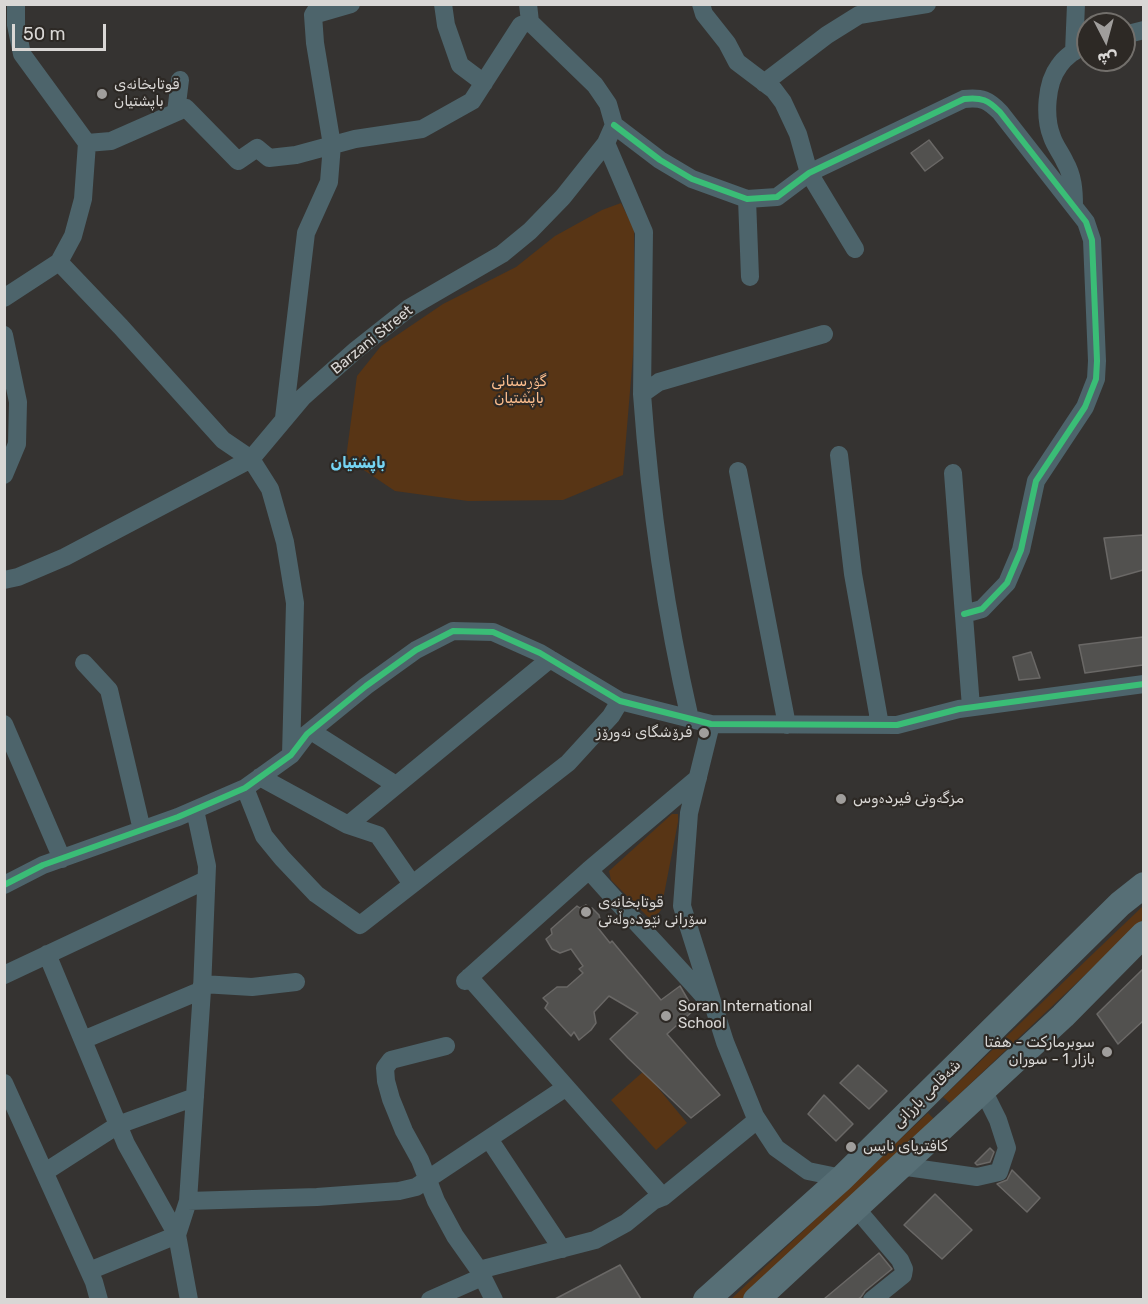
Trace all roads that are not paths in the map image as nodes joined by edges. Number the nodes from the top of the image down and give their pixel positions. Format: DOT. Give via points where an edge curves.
graph roads {
  1 [pos="16,4"];
  2 [pos="351,4"];
  3 [pos="443,4"];
  4 [pos="701,4"];
  5 [pos="927,4"];
  6 [pos="316,10"];
  7 [pos="529,13"];
  8 [pos="1076,51"];
  9 [pos="180,80"];
  10 [pos="484,83"];
  11 [pos="764,83"];
  12 [pos="176,112"];
  13 [pos="614,125"];
  14 [pos="87,143"];
  15 [pos="606,143"];
  16 [pos="332,145"];
  17 [pos="809,173"];
  18 [pos="747,199"];
  19 [pos="1074,206"];
  20 [pos="855,249"];
  21 [pos="59,262"];
  22 [pos="750,277"];
  23 [pos="4,298"];
  24 [pos="824,334"];
  25 [pos="4,335"];
  26 [pos="642,394"];
  27 [pos="284,418"];
  28 [pos="839,455"];
  29 [pos="251,459"];
  30 [pos="738,471"];
  31 [pos="953,473"];
  32 [pos="4,475"];
  33 [pos="4,580"];
  34 [pos="964,614"];
  35 [pos="550,659"];
  36 [pos="84,663"];
  37 [pos="1143,684"];
  38 [pos="620,701"];
  39 [pos="971,708"];
  40 [pos="690,719"];
  41 [pos="4,724"];
  42 [pos="711,724"];
  43 [pos="787,725"];
  44 [pos="880,725"];
  45 [pos="311,731"];
  46 [pos="291,755"];
  47 [pos="698,778"];
  48 [pos="252,782"];
  49 [pos="396,785"];
  50 [pos="195,810"];
  51 [pos="348,825"];
  52 [pos="142,830"];
  53 [pos="62,859"];
  54 [pos="589,870"];
  55 [pos="206,880"];
  56 [pos="412,884"];
  57 [pos="4,885"];
  58 [pos="1143,885"];
  59 [pos="1143,933"];
  60 [pos="47,954"];
  61 [pos="4,975"];
  62 [pos="296,982"];
  63 [pos="202,987"];
  64 [pos="714,1008"];
  65 [pos="83,1040"];
  66 [pos="446,1046"];
  67 [pos="4,1083"];
  68 [pos="565,1088"];
  69 [pos="983,1090"];
  70 [pos="195,1097"];
  71 [pos="919,1102"];
  72 [pos="757,1120"];
  73 [pos="945,1124"];
  74 [pos="118,1125"];
  75 [pos="489,1139"];
  76 [pos="900,1166"];
  77 [pos="45,1172"];
  78 [pos="427,1178"];
  79 [pos="842,1178"];
  80 [pos="663,1197"];
  81 [pos="188,1201"];
  82 [pos="855,1207"];
  83 [pos="177,1235"];
  84 [pos="562,1249"];
  85 [pos="89,1271"];
  86 [pos="481,1273"];
  87 [pos="99,1299"];
  88 [pos="189,1299"];
  89 [pos="430,1299"];
  90 [pos="494,1299"];
  91 [pos="706,1299"];
  92 [pos="756,1299"];
  93 [pos="872,1299"];
  1 -- 14 [label="street" via="22,54"];
  2 -- 6 [label="street"];
  3 -- 10 [label="street" via="460,65"];
  4 -- 11 [label="street" via="737,62"];
  5 -- 11 [label="street" via="860,15"];
  6 -- 16 [label="street" via="315,43"];
  7 -- 10 [label="street"];
  7 -- 13 [label="street" via="595,85 608,104"];
  8 -- 19 [label="street" via="1058,67 1048,105 1051,134 1074,185"];
  9 -- 12 [label="street"];
  10 -- 16 [label="street" via="472,101 422,129"];
  11 -- 17 [label="street" via="783,102 798,134"];
  12 -- 14 [label="street" via="111,141"];
  12 -- 16 [label="street" via="186,108 238,161 257,148 269,158"];
  13 -- 15 [label="street, Barzani Street"];
  13 -- 18 [label="street" via="692,179"];
  14 -- 21 [label="street" via="83,199 73,236"];
  15 -- 26 [label="street" via="644,232"];
  15 -- 27 [label="street, Barzani Street" via="530,231 502,254 409,308 356,350"];
  16 -- 27 [label="street" via="329,182 306,233"];
  17 -- 18 [label="street" via="777,197"];
  17 -- 19 [label="street" via="964,99 974,98 989,101 1000,112"];
  17 -- 20 [label="street"];
  18 -- 22 [label="street"];
  19 -- 34 [label="street" via="1086,222 1092,240 1096,379 1085,406 1036,481 1021,550 1007,583 982,609"];
  21 -- 23 [label="street"];
  21 -- 29 [label="street" via="223,440"];
  24 -- 26 [label="street" via="659,382"];
  25 -- 32 [label="street" via="18,402 17,444"];
  26 -- 40 [label="street" via="661,573"];
  27 -- 29 [label="street, Barzani Street"];
  28 -- 44 [label="street" via="853,574"];
  29 -- 33 [label="street, Barzani Street" via="75,552"];
  29 -- 46 [label="street" via="270,489 285,542 295,603"];
  30 -- 43 [label="street"];
  31 -- 34 [label="street"];
  34 -- 39 [label="street"];
  35 -- 38 [label="street"];
  35 -- 45 [label="street" via="493,632 453,631 416,650"];
  35 -- 49 [label="street"];
  36 -- 52 [label="street" via="109,690"];
  37 -- 39 [label="street"];
  38 -- 40 [label="street"];
  38 -- 56 [label="street" via="568,763"];
  39 -- 44 [label="street" via="897,725"];
  40 -- 42 [label="street"];
  41 -- 53 [label="street"];
  42 -- 43 [label="street"];
  42 -- 47 [label="street"];
  43 -- 44 [label="street"];
  45 -- 46 [label="street"];
  45 -- 49 [label="street"];
  46 -- 48 [label="street"];
  47 -- 54 [label="street"];
  47 -- 64 [label="street" via="689,813 682,906"];
  48 -- 50 [label="street"];
  48 -- 51 [label="street"];
  48 -- 56 [label="street" via="264,836 316,894 360,925"];
  49 -- 51 [label="street"];
  50 -- 52 [label="street"];
  50 -- 55 [label="street" via="207,866"];
  51 -- 56 [label="street" via="378,836"];
  52 -- 53 [label="street"];
  53 -- 57 [label="street"];
  54 -- 64 [label="street"];
  54 -- 68 [label="street" via="467,979"];
  55 -- 60 [label="street"];
  55 -- 63 [label="street"];
  58 -- 71 [label="highway, شەقامی بارزانی" via="1120,903"];
  59 -- 69 [label="highway" via="1063,1016"];
  60 -- 61 [label="street"];
  60 -- 65 [label="street"];
  62 -- 63 [label="street"];
  63 -- 65 [label="street"];
  63 -- 70 [label="street"];
  64 -- 72 [label="street"];
  65 -- 74 [label="street"];
  66 -- 78 [label="street" via="391,1060 386,1068 391,1099"];
  67 -- 77 [label="street"];
  68 -- 75 [label="street"];
  68 -- 80 [label="street"];
  69 -- 73 [label="highway"];
  69 -- 76 [label="street" via="1007,1148 999,1172 977,1177"];
  70 -- 74 [label="street"];
  70 -- 81 [label="street"];
  71 -- 73 [label="highway" via="934,1104 945,1116"];
  71 -- 79 [label="highway, شەقامی بارزانی"];
  72 -- 79 [label="street" via="776,1148 808,1171"];
  72 -- 80 [label="street"];
  73 -- 76 [label="highway"];
  74 -- 77 [label="street"];
  74 -- 83 [label="street"];
  75 -- 78 [label="street"];
  75 -- 84 [label="street"];
  76 -- 82 [label="highway"];
  77 -- 85 [label="street"];
  78 -- 81 [label="street" via="416,1187 399,1191"];
  78 -- 86 [label="street" via="455,1236"];
  79 -- 91 [label="highway, شەقامی بارزانی"];
  80 -- 84 [label="street" via="595,1240"];
  81 -- 83 [label="street"];
  82 -- 92 [label="highway"];
  82 -- 93 [label="street" via="904,1269 903,1275"];
  83 -- 85 [label="street"];
  83 -- 88 [label="street"];
  84 -- 86 [label="street"];
  85 -- 87 [label="street"];
  86 -- 89 [label="street"];
  86 -- 90 [label="street"];
}
